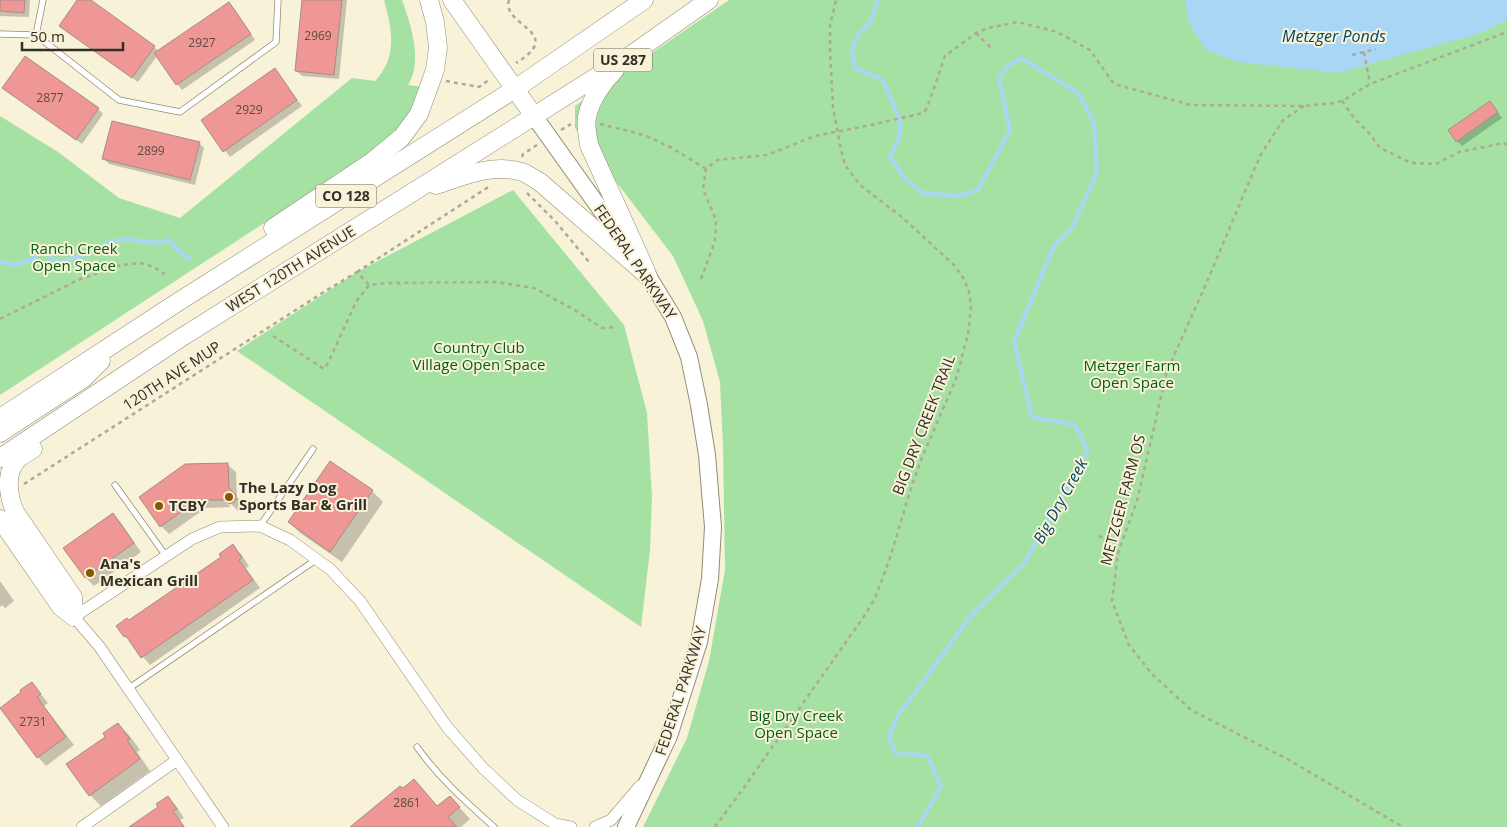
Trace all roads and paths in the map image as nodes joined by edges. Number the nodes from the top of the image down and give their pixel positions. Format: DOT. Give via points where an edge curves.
graph roads {
  1 [pos="43,0"];
  2 [pos="278,0"];
  3 [pos="429,0"];
  4 [pos="452,0"];
  5 [pos="508,0"];
  6 [pos="644,0"];
  7 [pos="709,0"];
  8 [pos="836,0"];
  9 [pos="1507,32"];
  10 [pos="976,33"];
  11 [pos="0,34"];
  12 [pos="36,35"];
  13 [pos="991,48"];
  14 [pos="1376,49"];
  15 [pos="1364,52"];
  16 [pos="1352,54"];
  17 [pos="628,57"];
  18 [pos="524,58"];
  19 [pos="1370,84"];
  20 [pos="515,89"];
  21 [pos="1342,101"];
  22 [pos="1304,106"];
  23 [pos="534,116"];
  24 [pos="599,124"];
  25 [pos="837,132"];
  26 [pos="1507,145"];
  27 [pos="706,169"];
  28 [pos="492,184"];
  29 [pos="525,192"];
  30 [pos="412,193"];
  31 [pos="589,262"];
  32 [pos="357,272"];
  33 [pos="165,274"];
  34 [pos="648,276"];
  35 [pos="701,279"];
  36 [pos="369,285"];
  37 [pos="178,302"];
  38 [pos="0,319"];
  39 [pos="616,327"];
  40 [pos="128,335"];
  41 [pos="273,336"];
  42 [pos="179,339"];
  43 [pos="0,418"];
  44 [pos="0,433"];
  45 [pos="313,449"];
  46 [pos="0,458"];
  47 [pos="115,485"];
  48 [pos="9,494"];
  49 [pos="0,519"];
  50 [pos="260,526"];
  51 [pos="1099,536"];
  52 [pos="1121,544"];
  53 [pos="166,556"];
  54 [pos="317,559"];
  55 [pos="74,617"];
  56 [pos="128,689"];
  57 [pos="417,747"];
  58 [pos="177,760"];
  59 [pos="656,765"];
  60 [pos="556,825"];
  61 [pos="82,827"];
  62 [pos="223,827"];
  63 [pos="494,827"];
  64 [pos="570,827"];
  65 [pos="595,827"];
  66 [pos="626,827"];
  67 [pos="715,827"];
  68 [pos="1403,827"];
  1 -- 12 [label="lane"];
  2 -- 12 [label="lane" via="276,42 180,112 119,100"];
  3 -- 37 [label="main road" via="438,48 435,70 419,114 402,137 373,161 235,255"];
  4 -- 20 [label="main road"];
  5 -- 18 [label="path" via="512,16 534,36 532,52"];
  6 -- 20 [label="main road, US 287"];
  7 -- 17 [label="main road, WEST 120TH AVENUE / US 287"];
  8 -- 25 [label="path, BIG DRY CREEK TRAIL" via="830,26 830,50"];
  9 -- 19 [label="path, METZGER FARM OS"];
  10 -- 13 [label="path"];
  10 -- 22 [label="path, METZGER FARM OS" via="1018,22 1057,32 1090,50 1114,84 1191,105"];
  10 -- 25 [label="path, METZGER FARM OS" via="945,56 923,113"];
  11 -- 12 [label="lane"];
  14 -- 15 [label="path"];
  15 -- 16 [label="path"];
  15 -- 19 [label="path"];
  17 -- 23 [label="main road, WEST 120TH AVENUE / US 287"];
  17 -- 34 [label="main road" via="609,76 592,103 587,131 589,145"];
  19 -- 21 [label="path, METZGER FARM OS"];
  20 -- 23 [label="main road"];
  20 -- 37 [label="main road, CO 128"];
  21 -- 22 [label="path, METZGER FARM OS"];
  21 -- 26 [label="path" via="1380,148 1411,163 1436,164 1459,152"];
  22 -- 52 [label="path, METZGER FARM OS" via="1283,120 1260,156 1167,371 1137,502"];
  23 -- 30 [label="main road, WEST 120TH AVENUE / CO 128"];
  23 -- 34 [label="main road, FEDERAL PARKWAY"];
  24 -- 27 [label="path" via="644,135"];
  25 -- 27 [label="path" via="815,136 767,155 716,160"];
  25 -- 67 [label="path, BIG DRY CREEK TRAIL" via="845,165 854,177 936,247 964,279 971,306 968,334 956,379 912,485 875,598"];
  27 -- 35 [label="path" via="703,189 716,220 716,241"];
  28 -- 32 [label="path, 120TH AVE MUP"];
  29 -- 31 [label="path" via="556,222"];
  30 -- 34 [label="main road" via="491,168 523,173 540,182"];
  30 -- 42 [label="main road, WEST 120TH AVENUE / CO 128"];
  32 -- 36 [label="path"];
  32 -- 48 [label="path, 120TH AVE MUP"];
  33 -- 38 [label="path" via="142,263 121,265 78,280"];
  34 -- 59 [label="main road, FEDERAL PARKWAY" via="674,317 689,357 700,405 713,527 710,579 699,642 669,736"];
  36 -- 39 [label="path" via="496,282 534,288 602,328"];
  36 -- 41 [label="path" via="356,302 324,369"];
  37 -- 40 [label="main road, CO 128"];
  40 -- 43 [label="main road, CO 128"];
  40 -- 44 [label="main road" via="84,378"];
  42 -- 46 [label="main road, WEST 120TH AVENUE / CO 128"];
  42 -- 48 [label="main road" via="143,377 19,458 10,474"];
  45 -- 50 [label="lane"];
  47 -- 53 [label="lane"];
  48 -- 55 [label="main road" via="15,512 73,597"];
  49 -- 55 [label="main road" via="61,607"];
  50 -- 53 [label="street" via="220,528 192,539"];
  50 -- 54 [label="street" via="290,540"];
  51 -- 52 [label="path"];
  52 -- 68 [label="path, METZGER FARM OS" via="1112,601 1129,644 1152,674 1191,710 1289,760"];
  53 -- 55 [label="street"];
  54 -- 56 [label="lane"];
  54 -- 60 [label="street" via="360,601 447,727 483,768 517,800"];
  55 -- 56 [label="street" via="99,646"];
  56 -- 58 [label="street"];
  57 -- 63 [label="lane" via="432,768"];
  58 -- 61 [label="street"];
  58 -- 62 [label="street"];
  59 -- 65 [label="street" via="611,820"];
  59 -- 66 [label="main road, FEDERAL PARKWAY"];
  60 -- 64 [label="street"];
}
